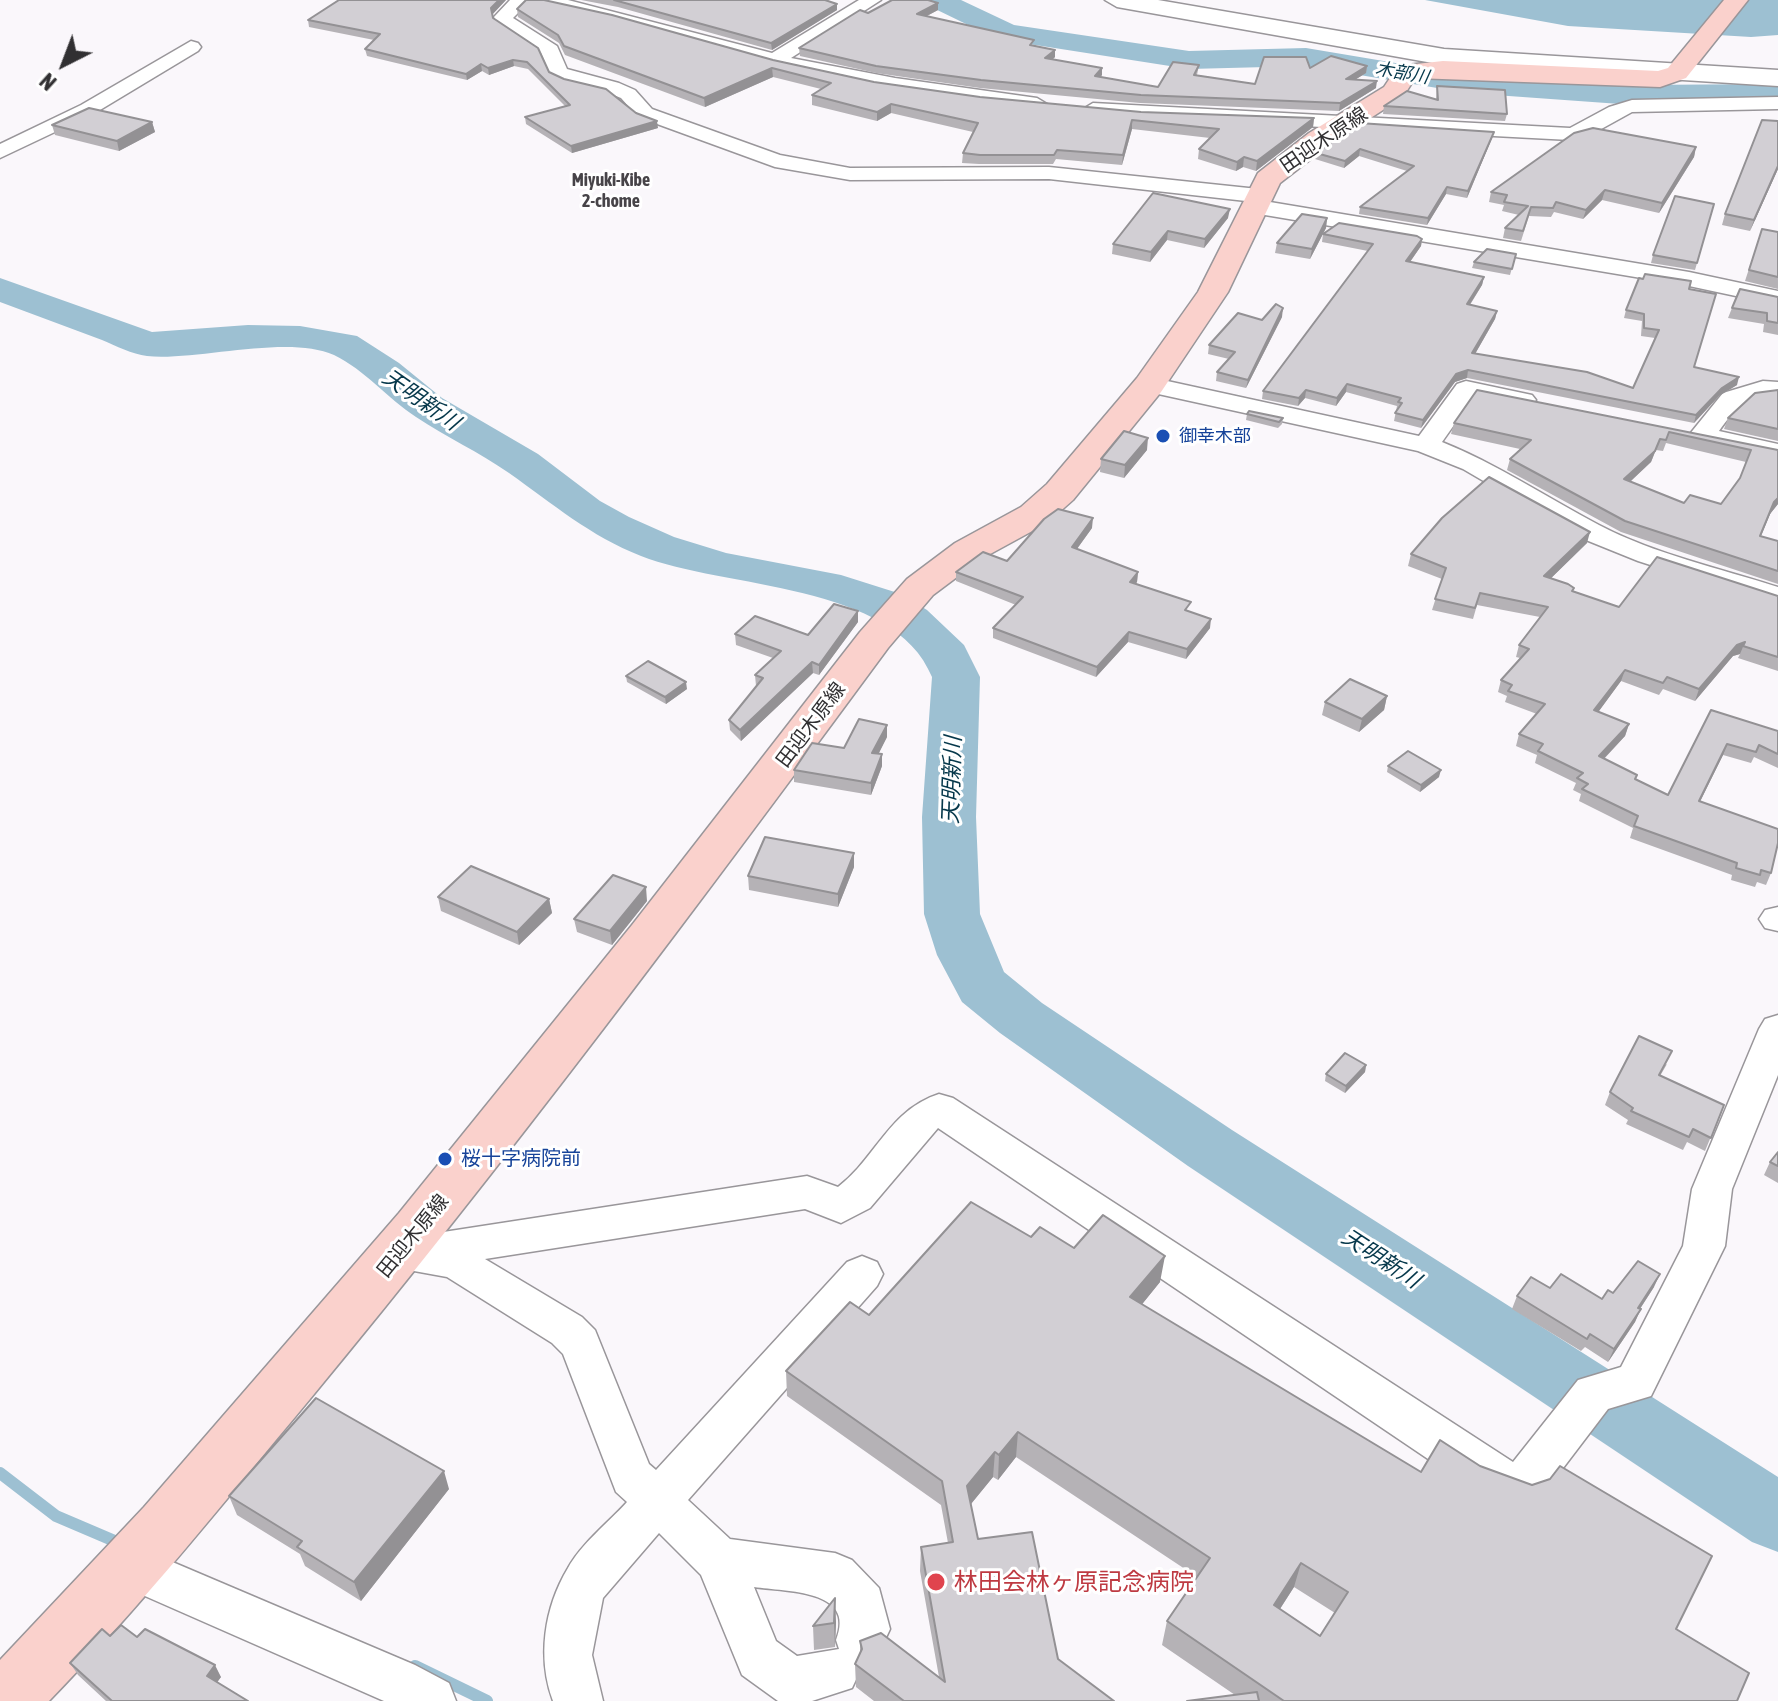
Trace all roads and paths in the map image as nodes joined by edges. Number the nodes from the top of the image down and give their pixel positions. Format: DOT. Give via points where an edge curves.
graph roads {
  1 [pos="521,0"];
  2 [pos="537,0"];
  3 [pos="872,0"];
  4 [pos="1117,0"];
  5 [pos="1736,0"];
  6 [pos="191,47"];
  7 [pos="774,60"];
  8 [pos="1681,67"];
  9 [pos="1778,78"];
  10 [pos="1778,103"];
  11 [pos="1345,123"];
  12 [pos="0,152"];
  13 [pos="1255,201"];
  14 [pos="1778,298"];
  15 [pos="1149,385"];
  16 [pos="1778,390"];
  17 [pos="1554,406"];
  18 [pos="1672,430"];
  19 [pos="1702,435"];
  20 [pos="1426,445"];
  21 [pos="1778,452"];
  22 [pos="1778,597"];
  23 [pos="1778,1029"];
  24 [pos="398,1256"];
  25 [pos="862,1274"];
  26 [pos="658,1501"];
  27 [pos="719,1560"];
  28 [pos="130,1566"];
  29 [pos="4,1701"];
  30 [pos="431,1701"];
  31 [pos="578,1701"];
  1 -- 13 [label="street" via="503,17 506,23 550,50 558,72 612,87 628,94 645,113 775,161 850,174 1049,173"];
  2 -- 7 [label="street" via="617,16"];
  3 -- 7 [label="street"];
  4 -- 8 [label="street" via="1396,51"];
  5 -- 8 [label="main road"];
  6 -- 12 [label="street" via="88,109"];
  7 -- 11 [label="street" via="875,82 1064,107"];
  8 -- 9 [label="street"];
  8 -- 11 [label="main road, 田迎木原線" via="1643,80 1443,69 1403,78 1394,92"];
  10 -- 11 [label="street" via="1632,106 1620,108 1587,132 1570,134"];
  11 -- 13 [label="main road, 田迎木原線" via="1287,161"];
  13 -- 14 [label="street"];
  13 -- 15 [label="main road, 田迎木原線" via="1213,292"];
  15 -- 20 [label="street"];
  15 -- 24 [label="main road, 田迎木原線" via="1060,492 1034,515 968,551 910,599 874,640 653,933"];
  16 -- 19 [label="street" via="1752,387 1732,397"];
  17 -- 20 [label="street" via="1466,389"];
  18 -- 19 [label="street"];
  19 -- 21 [label="street"];
  20 -- 22 [label="street" via="1472,463 1591,532"];
  23 -- 24 [label="street" via="1712,1189 1704,1246 1636,1382 1594,1394 1519,1486 1487,1473 939,1109 921,1116 859,1197 841,1206 807,1192"];
  24 -- 26 [label="street" via="457,1260 567,1330 580,1343 632,1477"];
  24 -- 28 [label="main road, 田迎木原線"];
  25 -- 26 [label="street"];
  26 -- 27 [label="street"];
  26 -- 31 [label="street" via="585,1582 566,1636"];
  27 -- 27 [label="street" via="759,1658 791,1682 847,1656 866,1629 862,1604 835,1576"];
  28 -- 29 [label="main road, 田迎木原線"];
  28 -- 30 [label="street"];
}
